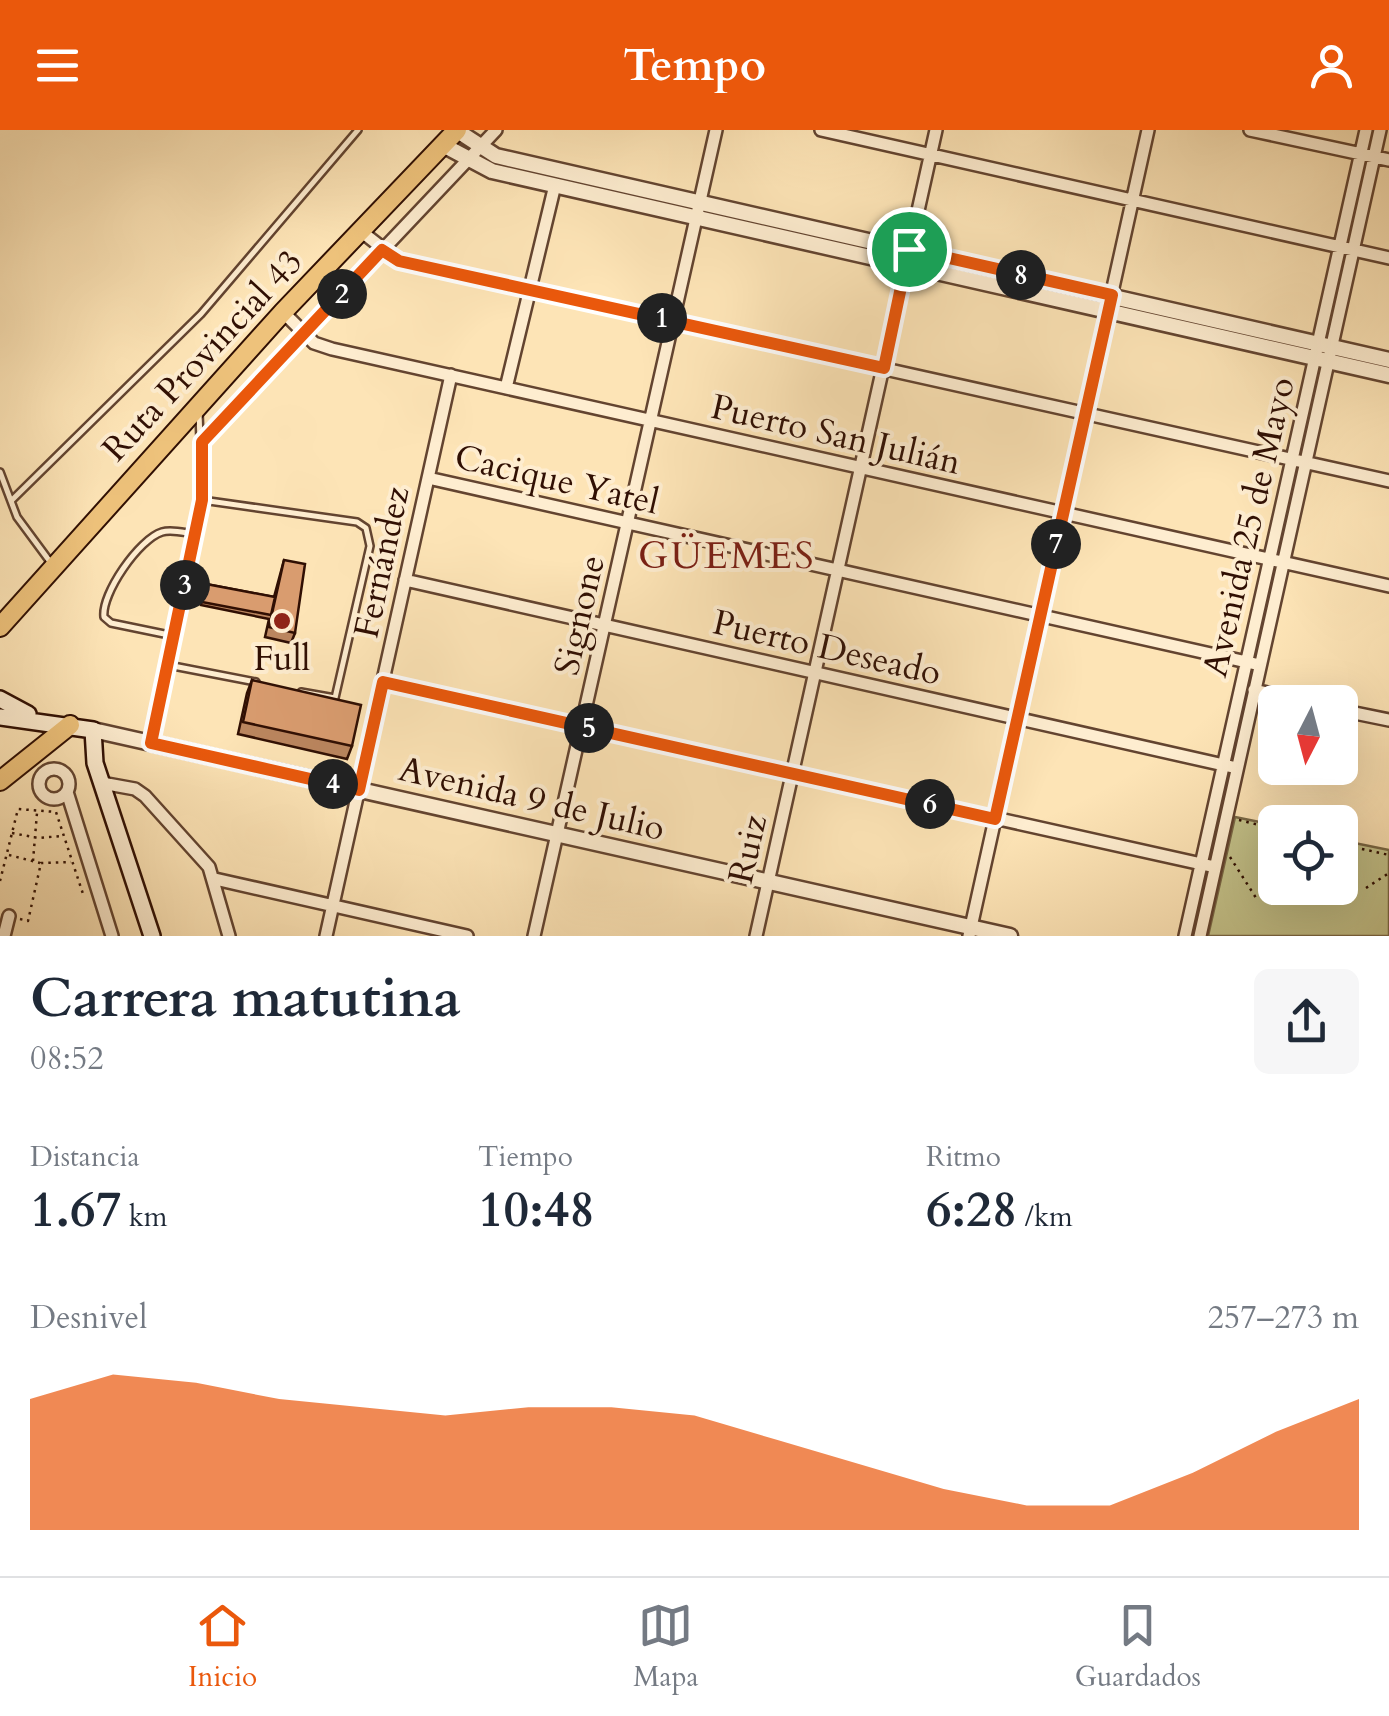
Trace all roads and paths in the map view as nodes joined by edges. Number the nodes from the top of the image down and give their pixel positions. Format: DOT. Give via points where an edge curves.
graph roads {
  1 [pos="358,130"];
  2 [pos="457,130"];
  3 [pos="496,130"];
  4 [pos="716,130"];
  5 [pos="821,130"];
  6 [pos="936,130"];
  7 [pos="1148,130"];
  8 [pos="1250,130"];
  9 [pos="1366,130"];
  10 [pos="1380,130"];
  11 [pos="443,145"];
  12 [pos="479,148"];
  13 [pos="1360,154"];
  14 [pos="930,155"];
  15 [pos="1374,156"];
  16 [pos="468,160"];
  17 [pos="1389,160"];
  18 [pos="555,185"];
  19 [pos="1133,200"];
  20 [pos="698,209"];
  21 [pos="362,232"];
  22 [pos="1346,248"];
  23 [pos="382,250"];
  24 [pos="907,256"];
  25 [pos="1389,258"];
  26 [pos="530,289"];
  27 [pos="1111,302"];
  28 [pos="283,312"];
  29 [pos="674,320"];
  30 [pos="304,333"];
  31 [pos="1323,352"];
  32 [pos="1389,360"];
  33 [pos="884,368"];
  34 [pos="1389,375"];
  35 [pos="451,376"];
  36 [pos="506,388"];
  37 [pos="199,406"];
  38 [pos="1086,414"];
  39 [pos="651,420"];
  40 [pos="202,442"];
  41 [pos="1299,461"];
  42 [pos="860,467"];
  43 [pos="0,472"];
  44 [pos="428,478"];
  45 [pos="1389,481"];
  46 [pos="202,500"];
  47 [pos="11,502"];
  48 [pos="1063,513"];
  49 [pos="628,523"];
  50 [pos="195,534"];
  51 [pos="1269,559"];
  52 [pos="1283,562"];
  53 [pos="54,565"];
  54 [pos="837,570"];
  55 [pos="405,580"];
  56 [pos="1389,586"];
  57 [pos="26,594"];
  58 [pos="0,613"];
  59 [pos="1040,616"];
  60 [pos="604,625"];
  61 [pos="0,627"];
  62 [pos="174,636"];
  63 [pos="1246,662"];
  64 [pos="168,664"];
  65 [pos="1260,665"];
  66 [pos="814,672"];
  67 [pos="383,682"];
  68 [pos="260,683"];
  69 [pos="1254,690"];
  70 [pos="298,691"];
  71 [pos="1258,691"];
  72 [pos="0,699"];
  73 [pos="1358,714"];
  74 [pos="0,717"];
  75 [pos="1018,718"];
  76 [pos="41,720"];
  77 [pos="1389,720"];
  78 [pos="70,726"];
  79 [pos="582,726"];
  80 [pos="93,730"];
  81 [pos="151,743"];
  82 [pos="1223,765"];
  83 [pos="1237,768"];
  84 [pos="792,773"];
  85 [pos="0,781"];
  86 [pos="102,783"];
  87 [pos="359,790"];
  88 [pos="68,792"];
  89 [pos="37,810"];
  90 [pos="995,819"];
  91 [pos="1237,820"];
  92 [pos="1258,825"];
  93 [pos="12,833"];
  94 [pos="557,834"];
  95 [pos="64,836"];
  96 [pos="38,838"];
  97 [pos="1358,848"];
  98 [pos="7,854"];
  99 [pos="1389,855"];
  100 [pos="33,861"];
  101 [pos="72,862"];
  102 [pos="42,863"];
  103 [pos="1214,868"];
  104 [pos="1389,873"];
  105 [pos="0,880"];
  106 [pos="215,880"];
  107 [pos="768,881"];
  108 [pos="1366,888"];
  109 [pos="84,898"];
  110 [pos="1258,901"];
  111 [pos="333,906"];
  112 [pos="9,916"];
  113 [pos="970,932"];
  114 [pos="4,936"];
  115 [pos="112,936"];
  116 [pos="152,936"];
  117 [pos="230,936"];
  118 [pos="326,936"];
  119 [pos="468,936"];
  120 [pos="534,936"];
  121 [pos="756,936"];
  122 [pos="1010,936"];
  123 [pos="1185,936"];
  124 [pos="1200,936"];
  1 -- 47 [label="lane" via="201,314"];
  2 -- 11 [label="main road, Ruta Provincial 43"];
  2 -- 12 [label="street"];
  3 -- 12 [label="street"];
  4 -- 20 [label="street, Signone"];
  5 -- 14 [label="street"];
  6 -- 14 [label="street, Ruiz"];
  7 -- 19 [label="street"];
  8 -- 13 [label="street"];
  9 -- 13 [label="street, Avenida 25 de Mayo"];
  10 -- 15 [label="street, Avenida 25 de Mayo"];
  11 -- 16 [label="street"];
  11 -- 21 [label="main road, Ruta Provincial 43"];
  12 -- 16 [label="street"];
  12 -- 20 [label="street"];
  13 -- 15 [label="street"];
  13 -- 22 [label="street, Avenida 25 de Mayo"];
  14 -- 19 [label="street"];
  14 -- 24 [label="street, Ruiz"];
  15 -- 17 [label="street"];
  15 -- 22 [label="street, Avenida 25 de Mayo"];
  16 -- 18 [label="street"];
  16 -- 23 [label="street"];
  18 -- 20 [label="street"];
  18 -- 26 [label="street"];
  19 -- 22 [label="street"];
  19 -- 27 [label="street"];
  20 -- 24 [label="street"];
  20 -- 29 [label="street, Signone"];
  21 -- 23 [label="street"];
  21 -- 28 [label="main road, Ruta Provincial 43"];
  22 -- 25 [label="street"];
  22 -- 31 [label="street, Avenida 25 de Mayo"];
  23 -- 26 [label="street" via="399,261"];
  23 -- 30 [label="street"];
  24 -- 27 [label="street"];
  24 -- 33 [label="street, Ruiz"];
  26 -- 29 [label="street"];
  26 -- 36 [label="street"];
  27 -- 31 [label="street"];
  27 -- 38 [label="street"];
  28 -- 30 [label="street, Puerto San Julián"];
  28 -- 37 [label="main road, Ruta Provincial 43"];
  29 -- 33 [label="street"];
  29 -- 39 [label="street, Signone"];
  30 -- 35 [label="street, Puerto San Julián" via="332,349"];
  30 -- 40 [label="street"];
  31 -- 32 [label="street"];
  31 -- 34 [label="street"];
  31 -- 41 [label="street, Avenida 25 de Mayo"];
  33 -- 38 [label="street"];
  33 -- 42 [label="street, Ruiz"];
  35 -- 36 [label="street, Puerto San Julián"];
  35 -- 44 [label="street, Fernández"];
  36 -- 39 [label="street, Puerto San Julián"];
  37 -- 40 [label="lane"];
  37 -- 53 [label="main road, Ruta Provincial 43"];
  38 -- 41 [label="street"];
  38 -- 48 [label="street"];
  39 -- 42 [label="street, Puerto San Julián"];
  39 -- 49 [label="street, Signone"];
  40 -- 46 [label="lane"];
  41 -- 45 [label="street"];
  41 -- 51 [label="street, Avenida 25 de Mayo"];
  41 -- 52 [label="street, Avenida 25 de Mayo"];
  42 -- 48 [label="street, Puerto San Julián"];
  42 -- 54 [label="street, Ruiz"];
  43 -- 47 [label="lane"];
  44 -- 49 [label="street, Cacique Yatel"];
  44 -- 55 [label="street, Fernández"];
  46 -- 50 [label="lane"];
  46 -- 70 [label="lane" via="366,528 370,546 335,698"];
  47 -- 53 [label="lane" via="32,542"];
  48 -- 51 [label="street, Puerto San Julián"];
  48 -- 59 [label="street"];
  49 -- 54 [label="street, Cacique Yatel"];
  49 -- 60 [label="street, Signone"];
  50 -- 62 [label="lane"];
  50 -- 62 [label="lane" via="150,538 102,605 111,624"];
  51 -- 52 [label="street, Puerto San Julián"];
  51 -- 63 [label="street, Avenida 25 de Mayo"];
  52 -- 56 [label="street, Puerto San Julián"];
  52 -- 65 [label="street, Avenida 25 de Mayo"];
  53 -- 57 [label="main road, Ruta Provincial 43"];
  54 -- 59 [label="street, Cacique Yatel"];
  54 -- 66 [label="street, Ruiz"];
  55 -- 60 [label="street, Puerto Deseado"];
  55 -- 67 [label="street, Fernández"];
  57 -- 58 [label="main road"];
  57 -- 61 [label="main road, Ruta Provincial 43"];
  59 -- 63 [label="street, Cacique Yatel"];
  59 -- 75 [label="street"];
  60 -- 66 [label="street, Puerto Deseado"];
  60 -- 79 [label="street, Signone"];
  62 -- 64 [label="lane"];
  63 -- 65 [label="street, Cacique Yatel"];
  63 -- 82 [label="street, Avenida 25 de Mayo"];
  64 -- 68 [label="lane"];
  64 -- 81 [label="lane"];
  65 -- 69 [label="street, Avenida 25 de Mayo"];
  66 -- 75 [label="street, Puerto Deseado"];
  66 -- 84 [label="street, Ruiz"];
  67 -- 79 [label="street"];
  67 -- 87 [label="street, Fernández"];
  69 -- 71 [label="street"];
  69 -- 83 [label="street, Avenida 25 de Mayo"];
  72 -- 76 [label="main road"];
  73 -- 77 [label="street"];
  74 -- 76 [label="main road"];
  75 -- 82 [label="street, Puerto Deseado"];
  75 -- 90 [label="street"];
  76 -- 78 [label="main road, Avenida 9 de Julio"];
  78 -- 80 [label="main road, Avenida 9 de Julio"];
  78 -- 85 [label="main road"];
  79 -- 84 [label="street"];
  79 -- 94 [label="street, Signone"];
  80 -- 81 [label="street, Avenida 9 de Julio"];
  80 -- 86 [label="main road"];
  81 -- 87 [label="street, Avenida 9 de Julio"];
  82 -- 83 [label="street, Puerto Deseado"];
  82 -- 103 [label="street, Avenida 25 de Mayo"];
  83 -- 103 [label="street, Avenida 25 de Mayo"];
  84 -- 90 [label="street"];
  84 -- 107 [label="street, Ruiz"];
  86 -- 106 [label="street" via="145,796"];
  86 -- 116 [label="main road"];
  87 -- 94 [label="street, Avenida 9 de Julio"];
  87 -- 111 [label="street, Fernández"];
  88 -- 115 [label="street"];
  89 -- 93 [label="path" via="18,809"];
  89 -- 95 [label="path" via="56,812"];
  89 -- 96 [label="path"];
  90 -- 103 [label="street"];
  90 -- 113 [label="street"];
  91 -- 92 [label="path"];
  93 -- 96 [label="path"];
  93 -- 98 [label="path"];
  94 -- 107 [label="street, Avenida 9 de Julio"];
  94 -- 120 [label="street, Signone"];
  95 -- 96 [label="path"];
  95 -- 101 [label="path"];
  96 -- 100 [label="path"];
  97 -- 99 [label="path"];
  98 -- 100 [label="path"];
  98 -- 105 [label="path"];
  100 -- 102 [label="path"];
  101 -- 102 [label="path"];
  101 -- 109 [label="path"];
  102 -- 112 [label="path" via="28,921"];
  103 -- 110 [label="path" via="1229,855"];
  103 -- 123 [label="street, Avenida 25 de Mayo"];
  103 -- 124 [label="street, Avenida 25 de Mayo"];
  104 -- 108 [label="path"];
  106 -- 111 [label="street"];
  106 -- 117 [label="street"];
  107 -- 113 [label="street, Avenida 9 de Julio"];
  107 -- 121 [label="street, Ruiz"];
  111 -- 118 [label="street, Fernández"];
  111 -- 119 [label="street"];
  112 -- 114 [label="street"];
  113 -- 122 [label="street, Avenida 9 de Julio"];
}
